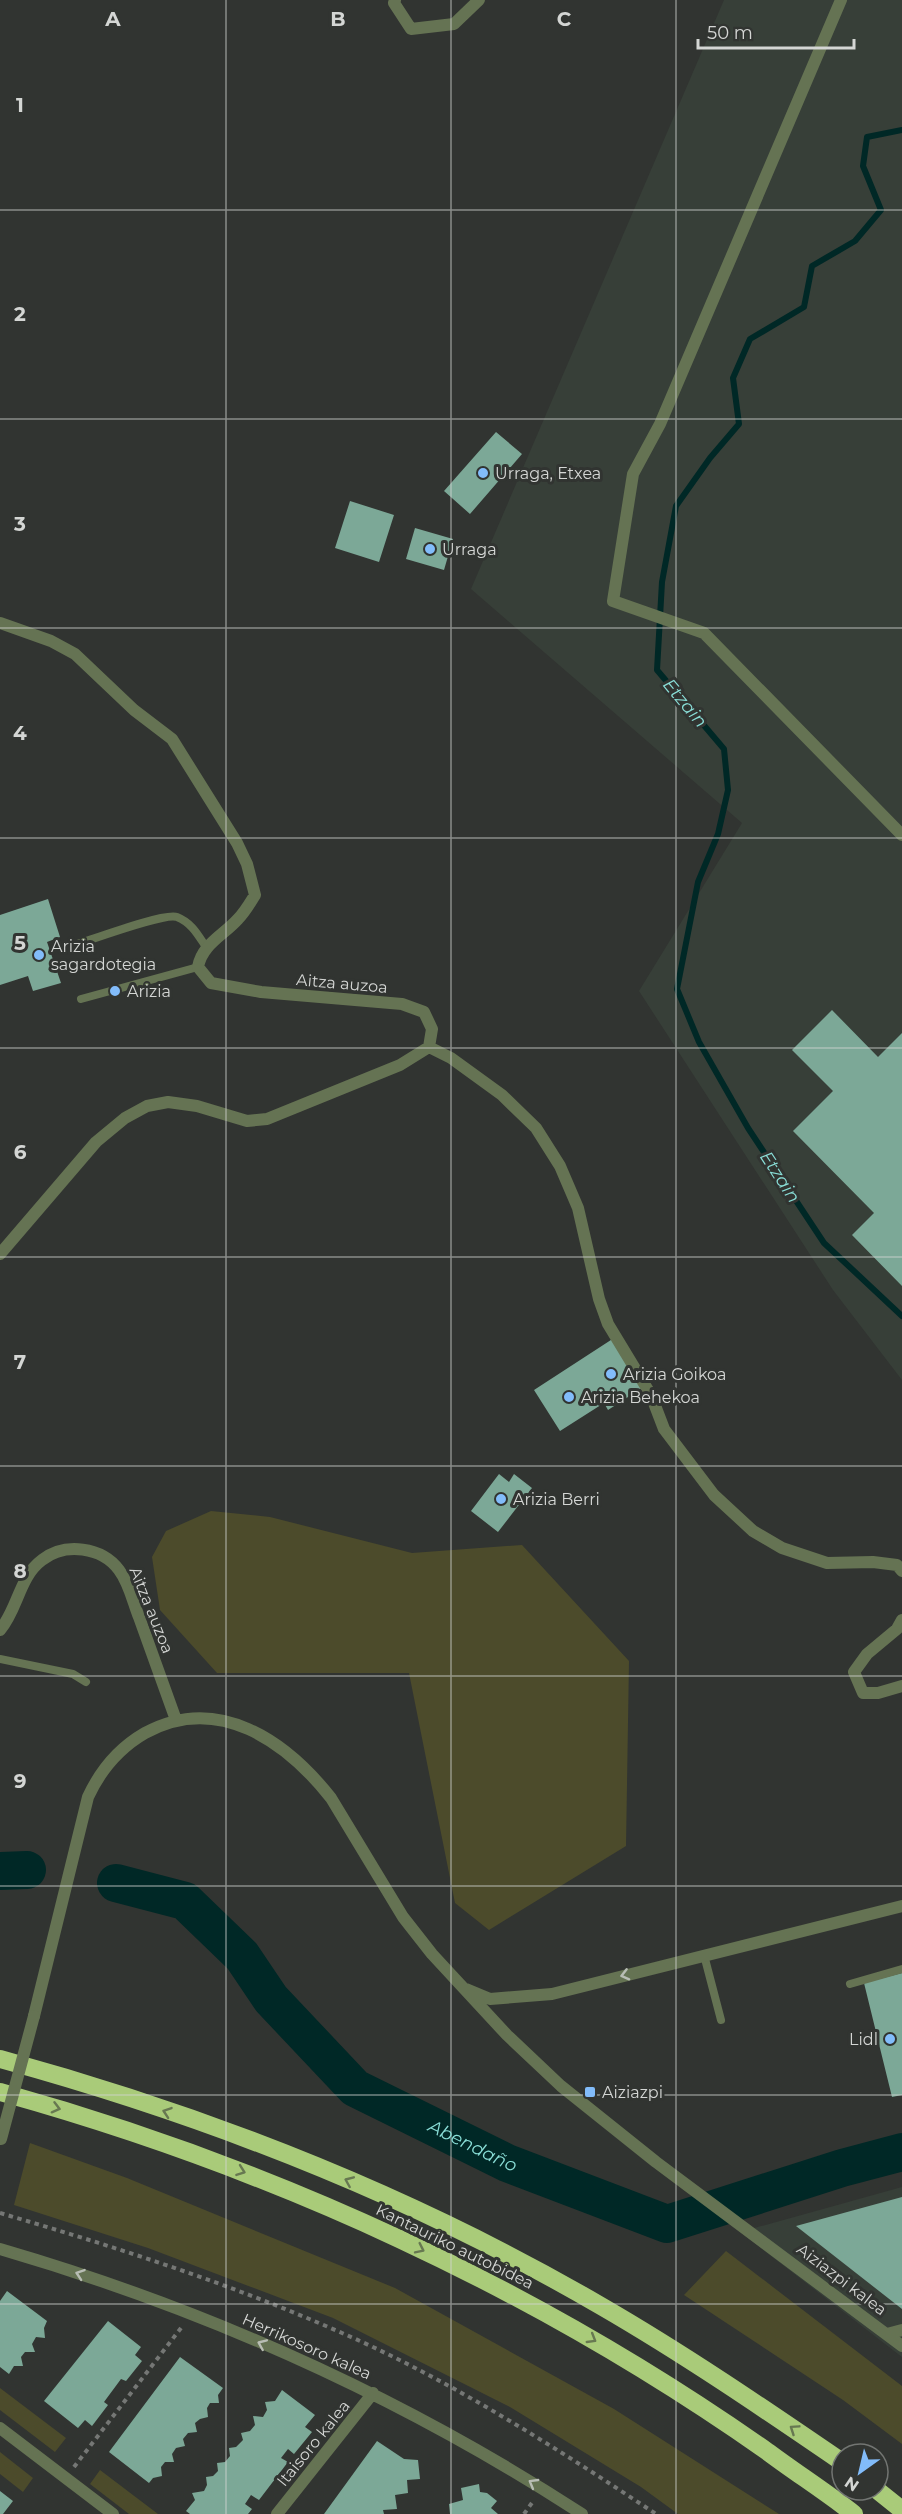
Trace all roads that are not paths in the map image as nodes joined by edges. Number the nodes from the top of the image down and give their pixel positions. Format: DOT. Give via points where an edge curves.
graph roads {
  1 [pos="395,0"];
  2 [pos="479,0"];
  3 [pos="841,0"];
  4 [pos="0,623"];
  5 [pos="902,835"];
  6 [pos="68,947"];
  7 [pos="206,947"];
  8 [pos="198,966"];
  9 [pos="81,999"];
  10 [pos="429,1047"];
  11 [pos="0,1254"];
  12 [pos="902,1571"];
  13 [pos="902,1620"];
  14 [pos="0,1630"];
  15 [pos="0,1659"];
  16 [pos="86,1682"];
  17 [pos="902,1686"];
  18 [pos="176,1720"];
  19 [pos="902,1906"];
  20 [pos="704,1955"];
  21 [pos="902,1969"];
  22 [pos="850,1984"];
  23 [pos="463,1988"];
  24 [pos="721,2020"];
  25 [pos="0,2059"];
  26 [pos="0,2092"];
  27 [pos="0,2140"];
  28 [pos="0,2249"];
  29 [pos="902,2330"];
  30 [pos="887,2334"];
  31 [pos="902,2346"];
  32 [pos="373,2393"];
  33 [pos="0,2428"];
  34 [pos="830,2454"];
  35 [pos="890,2500"];
  36 [pos="902,2510"];
  37 [pos="113,2514"];
  38 [pos="277,2514"];
  39 [pos="582,2514"];
  40 [pos="854,2514"];
  1 -- 2 [label="street" via="411,28 454,24"];
  3 -- 5 [label="street" via="660,423 633,474 613,601 704,633"];
  4 -- 7 [label="street" via="75,654 134,710 172,739 237,843 255,895 239,918"];
  6 -- 7 [label="lane" via="175,916 192,925"];
  7 -- 8 [label="street"];
  8 -- 9 [label="lane"];
  8 -- 10 [label="street, Aitza auzoa" via="212,983 355,1002 402,1004 424,1012 432,1029"];
  10 -- 11 [label="street" via="400,1065 267,1119 247,1121 168,1102 147,1106 96,1142"];
  10 -- 12 [label="street" via="502,1095 536,1128 560,1166 578,1208 608,1324 651,1395 664,1429 714,1495 753,1531 782,1548 827,1563 873,1562 897,1565"];
  13 -- 17 [label="street" via="854,1672 863,1692 878,1693"];
  14 -- 18 [label="street, Aitza auzoa" via="14,1611 27,1577 42,1559 76,1549 101,1555 113,1563 127,1584"];
  15 -- 16 [label="lane" via="73,1674"];
  18 -- 23 [label="street, Aiziazpi kalea" via="223,1719 246,1727 270,1741 317,1780 403,1917"];
  18 -- 27 [label="street, bridge" via="135,1739 106,1765 95,1781"];
  19 -- 20 [label="street"];
  20 -- 23 [label="street, one-way" via="552,1994 490,1998"];
  20 -- 24 [label="lane"];
  21 -- 22 [label="lane"];
  23 -- 30 [label="street, Aiziazpi kalea" via="561,2086"];
  34 -- 25 [label="highway, Kantauriko autobidea, one-way" via="686,2357 599,2305 444,2223 265,2146 111,2092"];
  26 -- 40 [label="highway, Kantauriko autobidea, one-way" via="80,2114 251,2175 423,2250 583,2334 669,2386"];
  32 -- 28 [label="street, Herrikosoro kalea, one-way" via="192,2315"];
  29 -- 30 [label="street"];
  30 -- 31 [label="street, Aiziazpi kalea"];
  32 -- 38 [label="street, Itaisoro kalea"];
  39 -- 32 [label="street, Herrikosoro kalea, one-way" via="454,2436"];
  33 -- 37 [label="street"];
  35 -- 36 [label="highway"];
}
